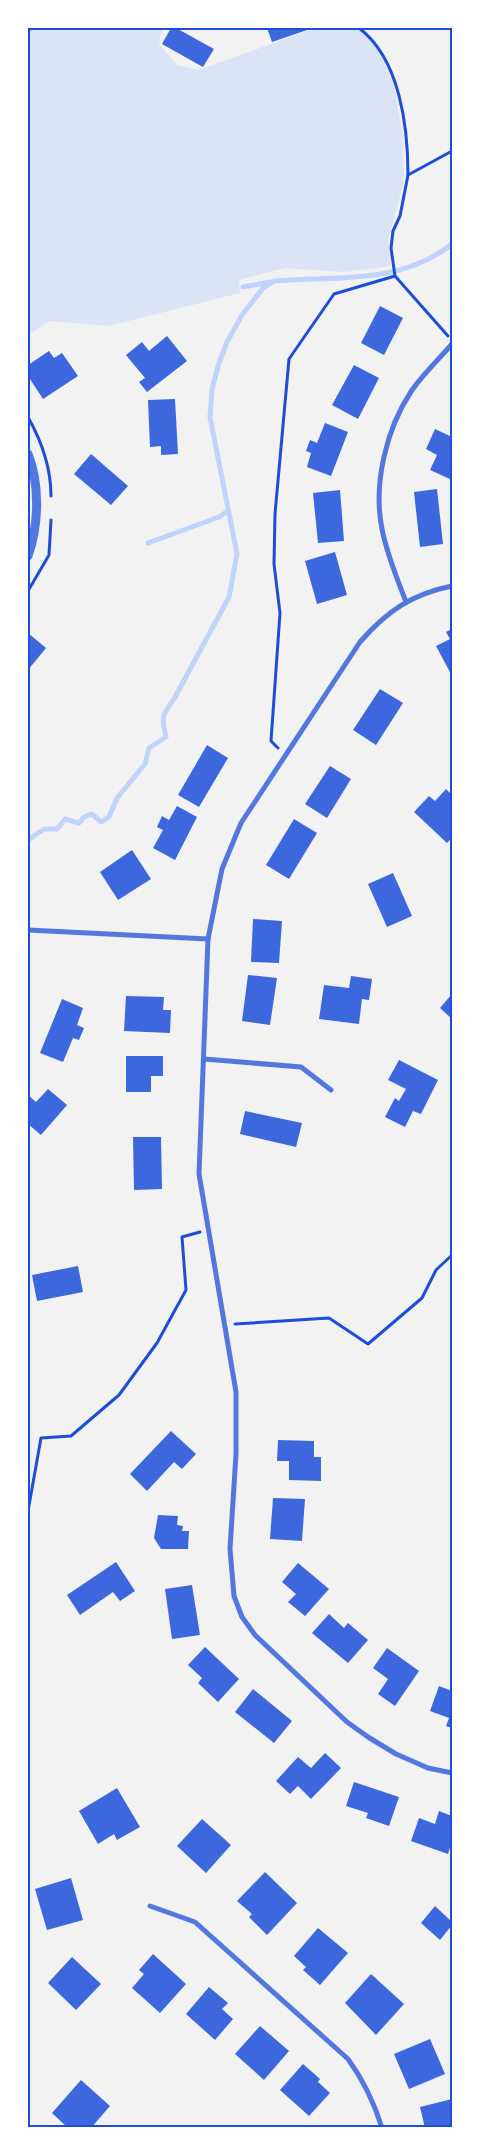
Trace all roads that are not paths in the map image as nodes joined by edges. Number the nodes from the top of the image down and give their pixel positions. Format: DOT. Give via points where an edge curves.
graph roads {
  1 [pos="452,342"];
  2 [pos="28,454"];
  3 [pos="28,556"];
  4 [pos="452,586"];
  5 [pos="406,602"];
  6 [pos="28,930"];
  7 [pos="208,939"];
  8 [pos="204,1059"];
  9 [pos="331,1090"];
  10 [pos="452,1773"];
  11 [pos="150,1906"];
  12 [pos="382,2128"];
  1 -- 5 [label="street" via="399,413 381,474 378,500 382,528"];
  2 -- 3 [label="street" via="32,464 36,515"];
  4 -- 5 [label="street"];
  5 -- 7 [label="street" via="373,626 241,823 222,869"];
  6 -- 7 [label="street"];
  7 -- 8 [label="street"];
  8 -- 9 [label="street" via="301,1067"];
  8 -- 10 [label="street" via="199,1174 236,1392 230,1572 234,1596 242,1618 268,1649 347,1722 396,1754 428,1768"];
  11 -- 12 [label="street" via="195,1922 348,2059 363,2080"];
}
